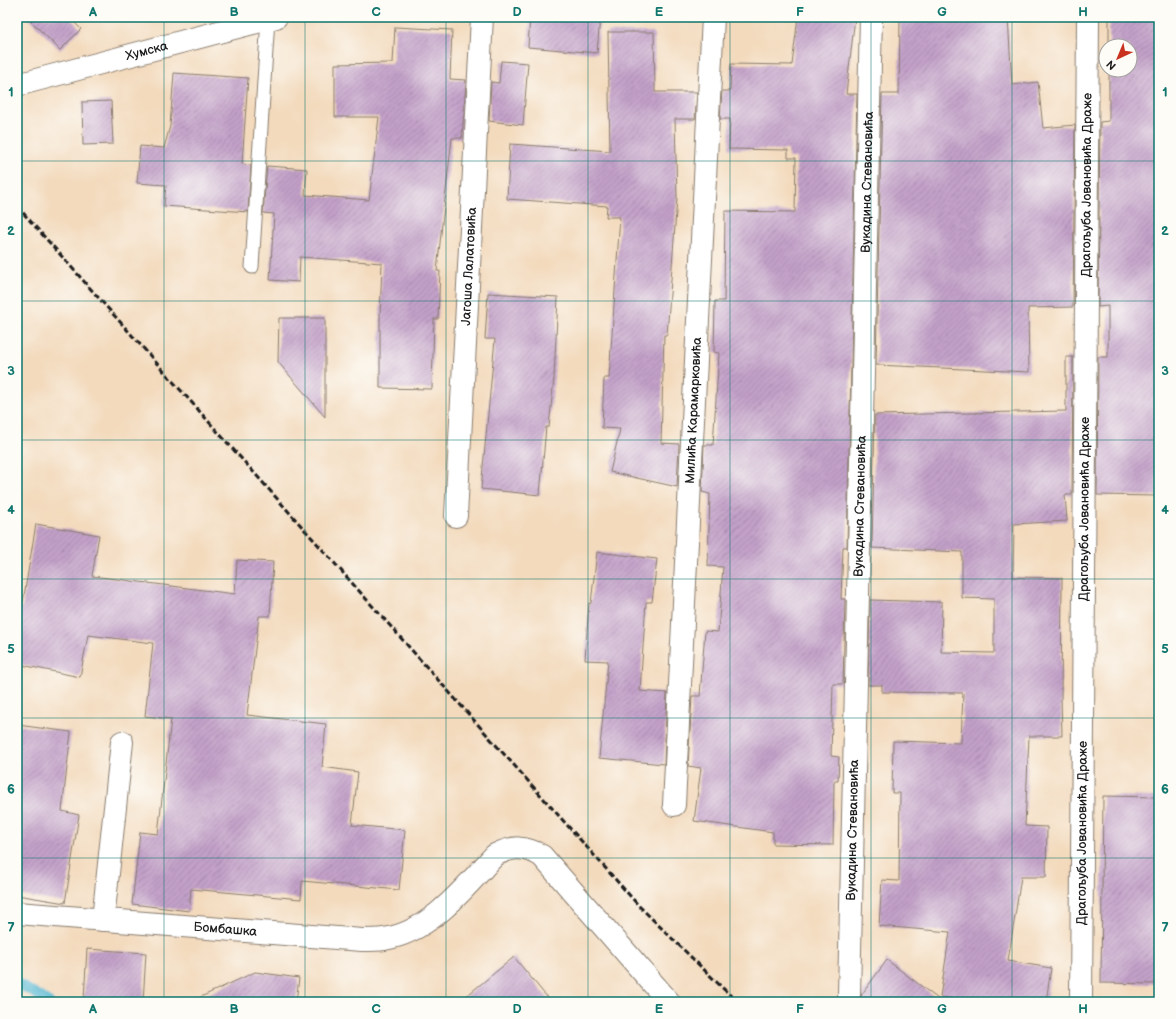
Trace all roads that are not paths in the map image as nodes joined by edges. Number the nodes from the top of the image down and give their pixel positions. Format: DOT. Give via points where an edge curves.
graph roads {
  1 [pos="482,17"];
  2 [pos="713,17"];
  3 [pos="871,17"];
  4 [pos="1088,17"];
  5 [pos="272,18"];
  6 [pos="17,85"];
  7 [pos="252,267"];
  8 [pos="456,516"];
  9 [pos="122,742"];
  10 [pos="674,805"];
  11 [pos="17,913"];
  12 [pos="104,920"];
  13 [pos="849,995"];
  14 [pos="669,1002"];
  15 [pos="1081,1002"];
  1 -- 8 [label="street, Јагоша Лалатовића"];
  2 -- 10 [label="street, Милића Карамарковића"];
  3 -- 13 [label="street, Вукадина Стевановића"];
  4 -- 15 [label="street, Драгољуба Јовановића Драже"];
  5 -- 6 [label="street, Хумска"];
  5 -- 7 [label="lane"];
  9 -- 12 [label="street"];
  11 -- 12 [label="street, Бомбашка"];
  12 -- 14 [label="street, Бомбашка" via="362,940 385,939 428,921 447,906 495,855 516,848 531,850 542,856"];
}
